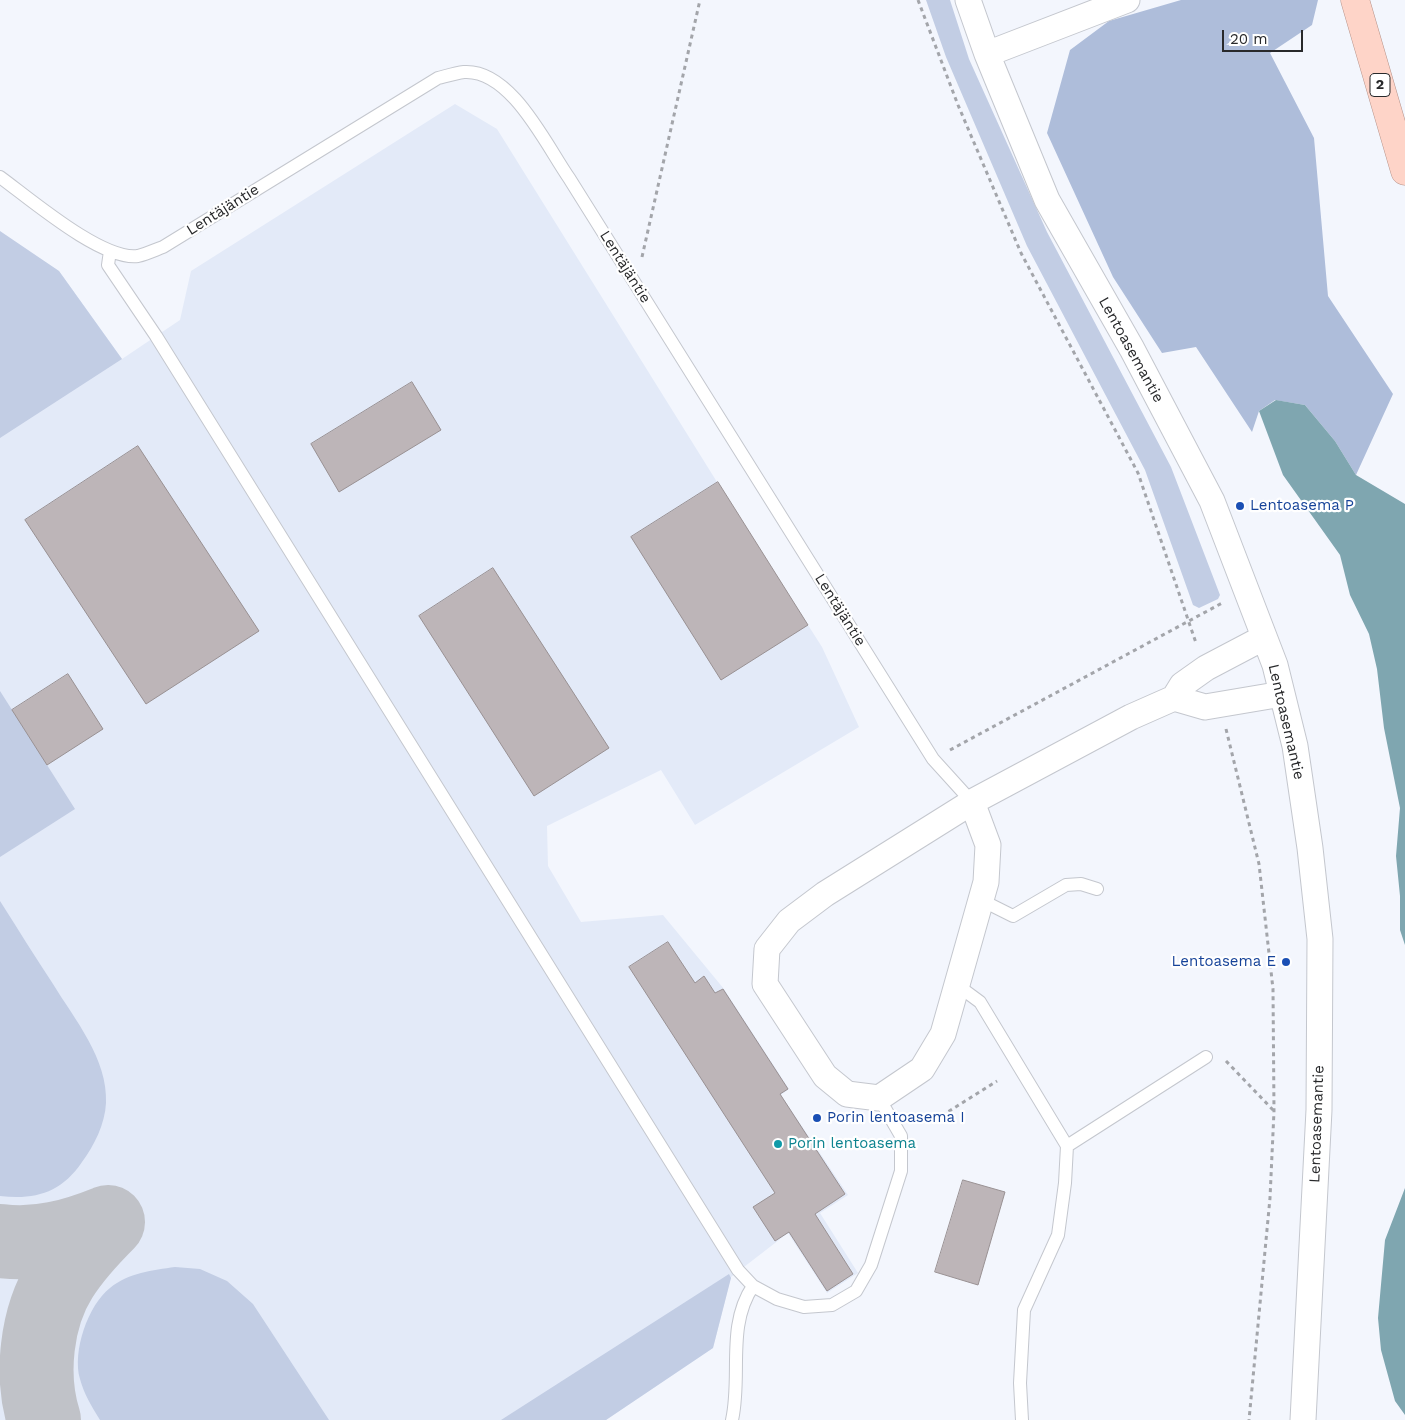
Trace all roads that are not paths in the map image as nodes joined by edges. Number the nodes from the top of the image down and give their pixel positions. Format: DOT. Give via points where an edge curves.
graph roads {
  1 [pos="968,0"];
  2 [pos="1127,0"];
  3 [pos="1355,0"];
  4 [pos="987,54"];
  5 [pos="1402,161"];
  6 [pos="0,177"];
  7 [pos="1405,178"];
  8 [pos="110,251"];
  9 [pos="1263,638"];
  10 [pos="1282,694"];
  11 [pos="1174,698"];
  12 [pos="972,802"];
  13 [pos="1097,889"];
  14 [pos="981,900"];
  15 [pos="957,985"];
  16 [pos="1206,1057"];
  17 [pos="879,1098"];
  18 [pos="1067,1146"];
  19 [pos="753,1286"];
  20 [pos="732,1420"];
  21 [pos="1022,1420"];
  22 [pos="1303,1420"];
  1 -- 4 [label="street, Lentoasemantie"];
  2 -- 4 [label="street"];
  3 -- 5 [label="highway, 2"];
  4 -- 9 [label="street, Lentoasemantie" via="1047,200 1132,349 1212,501"];
  5 -- 7 [label="highway"];
  6 -- 8 [label="lane" via="88,240"];
  8 -- 12 [label="lane, Lentäjäntie" via="136,256 163,247 438,78 466,72 492,78 514,95 933,758"];
  8 -- 19 [label="lane" via="108,265 156,336 738,1270"];
  9 -- 10 [label="street, Lentoasemantie" via="1275,665"];
  9 -- 11 [label="street" via="1182,684"];
  10 -- 11 [label="street" via="1205,707"];
  10 -- 22 [label="street, Lentoasemantie" via="1295,746 1320,939 1319,1110"];
  11 -- 12 [label="street"];
  12 -- 14 [label="street" via="988,845 986,882"];
  12 -- 17 [label="street" via="825,894 790,921 767,949 766,984 825,1076 847,1094"];
  13 -- 14 [label="lane" via="1081,884 1066,885 1013,916"];
  14 -- 15 [label="street"];
  15 -- 17 [label="street" via="943,1034 922,1069"];
  15 -- 18 [label="lane" via="980,1002"];
  16 -- 18 [label="lane"];
  17 -- 19 [label="lane" via="901,1136 901,1171 871,1265 856,1291 832,1305 804,1306 777,1300"];
  18 -- 21 [label="lane" via="1058,1235 1024,1310 1020,1383"];
  19 -- 20 [label="lane" via="739,1314 736,1400"];
}
